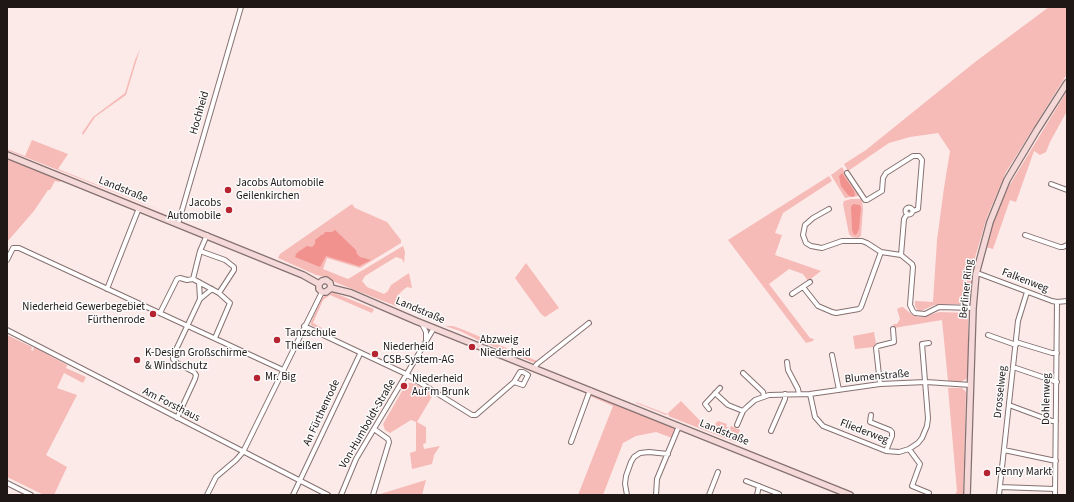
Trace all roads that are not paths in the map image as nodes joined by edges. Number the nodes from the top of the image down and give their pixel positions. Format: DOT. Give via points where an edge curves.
graph roads {
  1 [pos="241,7"];
  2 [pos="1067,83"];
  3 [pos="7,155"];
  4 [pos="847,173"];
  5 [pos="1051,184"];
  6 [pos="1067,190"];
  7 [pos="139,208"];
  8 [pos="829,209"];
  9 [pos="178,224"];
  10 [pos="207,235"];
  11 [pos="1025,235"];
  12 [pos="1067,245"];
  13 [pos="200,252"];
  14 [pos="881,252"];
  15 [pos="901,255"];
  16 [pos="7,260"];
  17 [pos="976,274"];
  18 [pos="193,279"];
  19 [pos="199,282"];
  20 [pos="810,282"];
  21 [pos="319,284"];
  22 [pos="804,287"];
  23 [pos="331,288"];
  24 [pos="107,289"];
  25 [pos="212,289"];
  26 [pos="322,292"];
  27 [pos="1027,292"];
  28 [pos="219,293"];
  29 [pos="792,294"];
  30 [pos="200,299"];
  31 [pos="1067,301"];
  32 [pos="1057,302"];
  33 [pos="973,308"];
  34 [pos="160,313"];
  35 [pos="589,323"];
  36 [pos="422,324"];
  37 [pos="187,325"];
  38 [pos="304,326"];
  39 [pos="434,328"];
  40 [pos="893,329"];
  41 [pos="7,330"];
  42 [pos="988,335"];
  43 [pos="215,338"];
  44 [pos="425,342"];
  45 [pos="929,343"];
  46 [pos="1016,343"];
  47 [pos="1057,353"];
  48 [pos="360,354"];
  49 [pos="832,355"];
  50 [pos="787,362"];
  51 [pos="1013,367"];
  52 [pos="534,368"];
  53 [pos="283,370"];
  54 [pos="406,374"];
  55 [pos="743,374"];
  56 [pos="514,382"];
  57 [pos="926,382"];
  58 [pos="1056,382"];
  59 [pos="880,384"];
  60 [pos="971,385"];
  61 [pos="720,388"];
  62 [pos="590,390"];
  63 [pos="838,390"];
  64 [pos="715,393"];
  65 [pos="785,394"];
  66 [pos="799,394"];
  67 [pos="810,394"];
  68 [pos="764,396"];
  69 [pos="1008,405"];
  70 [pos="709,409"];
  71 [pos="743,410"];
  72 [pos="871,415"];
  73 [pos="176,418"];
  74 [pos="1056,421"];
  75 [pos="737,425"];
  76 [pos="679,426"];
  77 [pos="374,429"];
  78 [pos="771,431"];
  79 [pos="571,442"];
  80 [pos="909,449"];
  81 [pos="1004,450"];
  82 [pos="886,451"];
  83 [pos="243,452"];
  84 [pos="668,454"];
  85 [pos="1056,461"];
  86 [pos="718,472"];
  87 [pos="300,481"];
  88 [pos="746,481"];
  89 [pos="7,483"];
  90 [pos="759,486"];
  91 [pos="1000,487"];
  92 [pos="1055,489"];
  93 [pos="929,493"];
  94 [pos="779,494"];
  95 [pos="31,495"];
  96 [pos="207,495"];
  97 [pos="293,495"];
  98 [pos="328,495"];
  99 [pos="341,495"];
  100 [pos="373,495"];
  101 [pos="627,495"];
  102 [pos="656,495"];
  103 [pos="709,495"];
  104 [pos="756,495"];
  105 [pos="850,495"];
  106 [pos="967,495"];
  107 [pos="999,495"];
  108 [pos="1055,495"];
  1 -- 9 [label="street, Hochheid"];
  2 -- 17 [label="street, Berliner Ring" via="1007,180 990,222"];
  3 -- 7 [label="street, Landstraße"];
  4 -- 15 [label="street" via="867,200 882,191 886,173 913,156 921,158 918,209 907,214 904,219"];
  5 -- 6 [label="street"];
  7 -- 9 [label="street, Landstraße"];
  7 -- 24 [label="street"];
  8 -- 14 [label="street" via="805,225 803,235 806,243 822,248 842,240 862,241"];
  9 -- 10 [label="street, Landstraße"];
  10 -- 13 [label="street"];
  10 -- 21 [label="street, Landstraße" via="304,275"];
  11 -- 12 [label="street" via="1060,247"];
  13 -- 18 [label="street"];
  13 -- 28 [label="street" via="234,266"];
  14 -- 15 [label="street"];
  14 -- 22 [label="street" via="859,309 832,312 818,306"];
  15 -- 33 [label="street" via="913,267 910,304 913,311 925,314 939,307"];
  16 -- 24 [label="street" via="16,247"];
  17 -- 27 [label="street, Falkenweg"];
  17 -- 33 [label="street, Berliner Ring"];
  18 -- 19 [label="street"];
  18 -- 34 [label="street" via="176,279"];
  19 -- 25 [label="street"];
  19 -- 30 [label="street"];
  20 -- 22 [label="street"];
  21 -- 23 [label="street, Landstraße" via="326,280"];
  21 -- 26 [label="street"];
  22 -- 29 [label="street"];
  23 -- 26 [label="street"];
  23 -- 36 [label="street, Landstraße" via="351,293"];
  24 -- 34 [label="street"];
  25 -- 28 [label="street"];
  25 -- 30 [label="street"];
  26 -- 38 [label="street"];
  27 -- 32 [label="street, Falkenweg"];
  27 -- 46 [label="street, Drosselweg" via="1018,321"];
  28 -- 43 [label="street" via="230,303"];
  30 -- 37 [label="street"];
  31 -- 32 [label="street, Falkenweg"];
  32 -- 47 [label="street, Dohlenweg"];
  33 -- 60 [label="street, Berliner Ring"];
  34 -- 37 [label="street"];
  35 -- 52 [label="street"];
  36 -- 39 [label="street, Landstraße"];
  36 -- 44 [label="street" via="426,332"];
  37 -- 43 [label="street"];
  37 -- 73 [label="street" via="173,358 194,372 195,379"];
  38 -- 48 [label="street"];
  38 -- 53 [label="street"];
  39 -- 44 [label="street, Von-Humboldt-Straße"];
  39 -- 52 [label="street, Landstraße"];
  40 -- 59 [label="street" via="894,342 876,348"];
  41 -- 73 [label="street, Am Forsthaus"];
  42 -- 46 [label="street"];
  43 -- 53 [label="street"];
  44 -- 54 [label="street, Von-Humboldt-Straße"];
  45 -- 57 [label="street" via="922,344"];
  46 -- 47 [label="street"];
  46 -- 51 [label="street, Drosselweg"];
  47 -- 58 [label="street, Dohlenweg"];
  48 -- 54 [label="street"];
  48 -- 87 [label="street, An Fürthenrode"];
  49 -- 63 [label="street"];
  50 -- 66 [label="street"];
  51 -- 58 [label="street"];
  51 -- 69 [label="street, Drosselweg"];
  52 -- 62 [label="street, Landstraße"];
  53 -- 83 [label="street"];
  54 -- 56 [label="street" via="474,416"];
  54 -- 77 [label="street, Von-Humboldt-Straße"];
  55 -- 68 [label="street" via="763,392"];
  57 -- 59 [label="street, Blumenstraße"];
  57 -- 60 [label="street, Blumenstraße"];
  57 -- 80 [label="street" via="927,426 922,438"];
  58 -- 74 [label="street, Dohlenweg"];
  59 -- 63 [label="street, Blumenstraße"];
  60 -- 106 [label="street, Berliner Ring"];
  61 -- 64 [label="street"];
  62 -- 76 [label="street, Landstraße"];
  62 -- 79 [label="street"];
  63 -- 67 [label="street, Blumenstraße"];
  64 -- 70 [label="street" via="704,404"];
  64 -- 71 [label="street" via="728,405"];
  65 -- 66 [label="street, Blumenstraße"];
  65 -- 68 [label="street, Blumenstraße"];
  65 -- 78 [label="street"];
  66 -- 67 [label="street, Blumenstraße"];
  67 -- 82 [label="street, Fliederweg" via="815,417 823,426"];
  68 -- 71 [label="street, Blumenstraße"];
  69 -- 74 [label="street"];
  69 -- 81 [label="street, Drosselweg"];
  71 -- 75 [label="street"];
  72 -- 82 [label="street" via="870,422 892,432"];
  73 -- 83 [label="street, Am Forsthaus"];
  74 -- 85 [label="street, Dohlenweg"];
  76 -- 84 [label="street"];
  76 -- 105 [label="street, Landstraße"];
  77 -- 99 [label="street, Von-Humboldt-Straße" via="356,459"];
  77 -- 100 [label="street" via="389,442"];
  80 -- 82 [label="street, Fliederweg" via="899,452"];
  80 -- 93 [label="street" via="920,464 912,486"];
  81 -- 85 [label="street"];
  81 -- 91 [label="street, Drosselweg"];
  83 -- 87 [label="street, Am Forsthaus"];
  83 -- 96 [label="street" via="216,477"];
  84 -- 101 [label="street" via="649,452 634,457 626,476"];
  84 -- 102 [label="street" via="657,480"];
  85 -- 92 [label="street, Dohlenweg"];
  86 -- 103 [label="street"];
  87 -- 97 [label="street, An Fürthenrode"];
  87 -- 98 [label="street, Am Forsthaus"];
  88 -- 90 [label="street"];
  89 -- 95 [label="street"];
  90 -- 94 [label="street"];
  90 -- 104 [label="street"];
  91 -- 92 [label="street"];
  91 -- 107 [label="street, Drosselweg"];
  92 -- 108 [label="street, Dohlenweg"];
}
